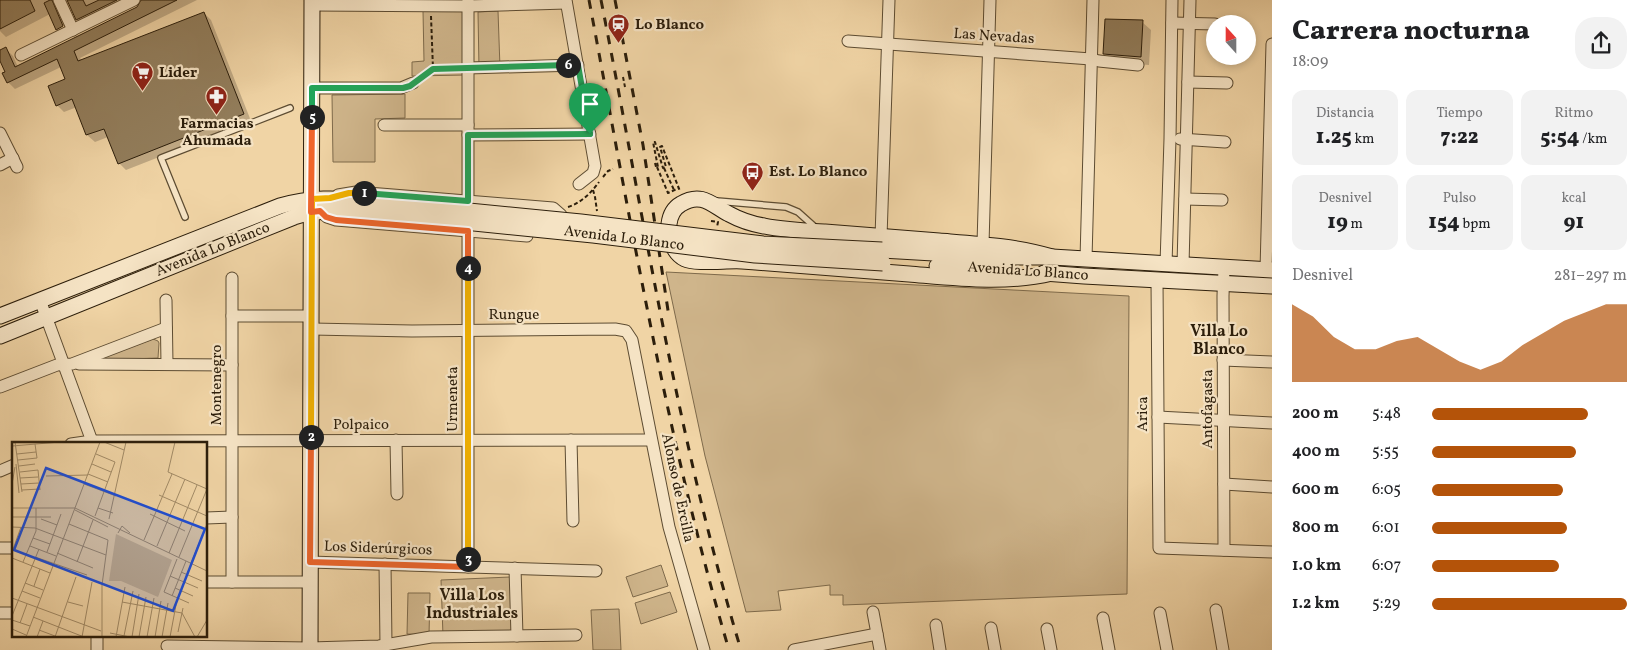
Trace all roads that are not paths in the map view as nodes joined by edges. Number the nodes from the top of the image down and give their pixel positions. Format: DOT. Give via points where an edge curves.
graph roads {
  1 [pos="59,0"];
  2 [pos="106,0"];
  3 [pos="134,0"];
  4 [pos="889,0"];
  5 [pos="990,0"];
  6 [pos="1092,0"];
  7 [pos="1172,0"];
  8 [pos="1190,0"];
  9 [pos="566,1"];
  10 [pos="312,3"];
  11 [pos="468,3"];
  12 [pos="112,11"];
  13 [pos="1172,24"];
  14 [pos="1190,24"];
  15 [pos="1206,24"];
  16 [pos="73,30"];
  17 [pos="848,41"];
  18 [pos="888,44"];
  19 [pos="1272,44"];
  20 [pos="988,51"];
  21 [pos="21,55"];
  22 [pos="1091,59"];
  23 [pos="578,65"];
  24 [pos="1138,65"];
  25 [pos="468,68"];
  26 [pos="1188,82"];
  27 [pos="413,83"];
  28 [pos="1227,83"];
  29 [pos="312,88"];
  30 [pos="290,108"];
  31 [pos="384,125"];
  32 [pos="468,130"];
  33 [pos="0,133"];
  34 [pos="590,134"];
  35 [pos="1170,139"];
  36 [pos="1186,140"];
  37 [pos="1271,140"];
  38 [pos="1225,142"];
  39 [pos="0,165"];
  40 [pos="579,184"];
  41 [pos="330,198"];
  42 [pos="1185,199"];
  43 [pos="1222,200"];
  44 [pos="468,201"];
  45 [pos="710,201"];
  46 [pos="314,207"];
  47 [pos="367,207"];
  48 [pos="185,218"];
  49 [pos="468,231"];
  50 [pos="820,232"];
  51 [pos="557,238"];
  52 [pos="592,240"];
  53 [pos="983,244"];
  54 [pos="882,250"];
  55 [pos="1052,257"];
  56 [pos="1086,259"];
  57 [pos="1166,264"];
  58 [pos="1183,265"];
  59 [pos="1224,268"];
  60 [pos="1269,270"];
  61 [pos="1052,273"];
  62 [pos="232,278"];
  63 [pos="1157,280"];
  64 [pos="1223,284"];
  65 [pos="1272,286"];
  66 [pos="40,300"];
  67 [pos="166,300"];
  68 [pos="0,316"];
  69 [pos="232,316"];
  70 [pos="46,317"];
  71 [pos="312,322"];
  72 [pos="166,328"];
  73 [pos="468,330"];
  74 [pos="626,331"];
  75 [pos="0,336"];
  76 [pos="1223,360"];
  77 [pos="1272,362"];
  78 [pos="68,364"];
  79 [pos="167,364"];
  80 [pos="232,365"];
  81 [pos="0,387"];
  82 [pos="1158,417"];
  83 [pos="1223,421"];
  84 [pos="1272,423"];
  85 [pos="232,440"];
  86 [pos="311,440"];
  87 [pos="396,440"];
  88 [pos="468,440"];
  89 [pos="571,440"];
  90 [pos="651,440"];
  91 [pos="93,442"];
  92 [pos="12,467"];
  93 [pos="0,471"];
  94 [pos="1224,484"];
  95 [pos="1272,486"];
  96 [pos="397,494"];
  97 [pos="232,517"];
  98 [pos="208,518"];
  99 [pos="573,521"];
  100 [pos="1224,550"];
  101 [pos="1272,552"];
  102 [pos="310,562"];
  103 [pos="385,564"];
  104 [pos="468,567"];
  105 [pos="515,568"];
  106 [pos="596,571"];
  107 [pos="208,582"];
  108 [pos="232,582"];
  109 [pos="310,582"];
  110 [pos="1216,610"];
  111 [pos="873,612"];
  112 [pos="1160,613"];
  113 [pos="1103,618"];
  114 [pos="936,625"];
  115 [pos="991,628"];
  116 [pos="1047,629"];
  117 [pos="877,634"];
  118 [pos="576,635"];
  119 [pos="517,636"];
  120 [pos="167,644"];
  121 [pos="386,645"];
  122 [pos="310,649"];
  123 [pos="704,650"];
  124 [pos="794,650"];
  125 [pos="880,650"];
  126 [pos="940,650"];
  127 [pos="995,650"];
  128 [pos="1051,650"];
  129 [pos="1109,650"];
  130 [pos="1167,650"];
  131 [pos="1224,650"];
  1 -- 16 [label="street"];
  2 -- 12 [label="street"];
  3 -- 12 [label="street"];
  4 -- 18 [label="street"];
  5 -- 20 [label="street"];
  6 -- 22 [label="street"];
  7 -- 13 [label="street"];
  8 -- 14 [label="street"];
  9 -- 11 [label="street"];
  9 -- 23 [label="street"];
  10 -- 11 [label="street" via="430,6"];
  10 -- 29 [label="main road"];
  11 -- 25 [label="street"];
  12 -- 16 [label="street"];
  13 -- 14 [label="street"];
  13 -- 35 [label="street"];
  14 -- 15 [label="street"];
  14 -- 26 [label="street"];
  16 -- 21 [label="street"];
  17 -- 18 [label="street, Las Nevadas"];
  18 -- 20 [label="street, Las Nevadas"];
  18 -- 54 [label="street"];
  19 -- 37 [label="street"];
  20 -- 22 [label="street, Las Nevadas"];
  20 -- 53 [label="street"];
  22 -- 24 [label="street, Las Nevadas"];
  22 -- 56 [label="street"];
  23 -- 25 [label="street"];
  23 -- 34 [label="street"];
  25 -- 32 [label="street"];
  26 -- 28 [label="street"];
  26 -- 36 [label="street"];
  27 -- 29 [label="street" via="401,88"];
  29 -- 46 [label="main road"];
  30 -- 48 [label="lane" via="161,158"];
  31 -- 32 [label="street"];
  32 -- 34 [label="street"];
  32 -- 44 [label="street"];
  33 -- 39 [label="street" via="15,163"];
  34 -- 40 [label="street" via="595,170"];
  35 -- 36 [label="street"];
  35 -- 57 [label="street"];
  36 -- 38 [label="street"];
  36 -- 42 [label="street"];
  37 -- 60 [label="street"];
  41 -- 44 [label="street" via="356,192"];
  41 -- 46 [label="main road, Avenida Lo Blanco"];
  41 -- 47 [label="main road, Avenida Lo Blanco"];
  42 -- 43 [label="street"];
  42 -- 58 [label="street"];
  44 -- 51 [label="street" via="553,208 562,214 564,220 564,230"];
  45 -- 50 [label="main road" via="736,218 762,226"];
  45 -- 50 [label="lane" via="786,206 798,212"];
  45 -- 61 [label="main road" via="686,201 671,215 671,243 686,260 741,261 980,280 1028,278"];
  46 -- 47 [label="main road, Avenida Lo Blanco" via="343,210"];
  46 -- 49 [label="street" via="326,217 336,220"];
  46 -- 66 [label="main road, Avenida Lo Blanco" via="269,211"];
  46 -- 70 [label="main road, Avenida Lo Blanco"];
  46 -- 71 [label="main road"];
  47 -- 54 [label="main road, Avenida Lo Blanco, bridge" via="581,222 763,244"];
  49 -- 51 [label="street"];
  49 -- 73 [label="street, Urmeneta"];
  50 -- 54 [label="main road"];
  51 -- 52 [label="street"];
  53 -- 54 [label="main road"];
  53 -- 55 [label="main road" via="1024,249"];
  54 -- 55 [label="main road, Avenida Lo Blanco"];
  54 -- 61 [label="main road, Avenida Lo Blanco"];
  55 -- 56 [label="main road, Avenida Lo Blanco"];
  56 -- 57 [label="main road, Avenida Lo Blanco"];
  57 -- 58 [label="main road, Avenida Lo Blanco"];
  58 -- 59 [label="main road, Avenida Lo Blanco"];
  59 -- 60 [label="main road, Avenida Lo Blanco"];
  59 -- 64 [label="street, Antofagasta"];
  61 -- 63 [label="main road, Avenida Lo Blanco"];
  62 -- 69 [label="street, Montenegro"];
  63 -- 64 [label="main road, Avenida Lo Blanco"];
  63 -- 82 [label="street, Arica"];
  64 -- 65 [label="main road, Avenida Lo Blanco"];
  64 -- 76 [label="street, Antofagasta"];
  66 -- 68 [label="main road, Avenida Lo Blanco"];
  66 -- 70 [label="street"];
  67 -- 72 [label="street"];
  69 -- 71 [label="street, Rungue"];
  69 -- 80 [label="street, Montenegro"];
  70 -- 75 [label="main road, Avenida Lo Blanco"];
  70 -- 78 [label="street"];
  71 -- 73 [label="street, Rungue"];
  71 -- 86 [label="main road"];
  72 -- 78 [label="street"];
  72 -- 79 [label="street"];
  73 -- 74 [label="street, Rungue"];
  73 -- 88 [label="street, Urmeneta"];
  74 -- 90 [label="street, Alonso de Ercilla" via="632,340"];
  76 -- 77 [label="street"];
  76 -- 83 [label="street, Antofagasta"];
  78 -- 79 [label="street"];
  78 -- 81 [label="street"];
  78 -- 91 [label="street"];
  79 -- 80 [label="street"];
  80 -- 85 [label="street, Montenegro"];
  82 -- 83 [label="street"];
  82 -- 100 [label="street, Arica" via="1159,548"];
  83 -- 84 [label="street"];
  83 -- 94 [label="street, Antofagasta"];
  85 -- 86 [label="street, Polpaico"];
  85 -- 91 [label="street, Polpaico"];
  85 -- 97 [label="street, Montenegro"];
  86 -- 87 [label="street, Polpaico"];
  86 -- 102 [label="main road"];
  87 -- 88 [label="street, Polpaico"];
  87 -- 96 [label="street"];
  88 -- 89 [label="street, Polpaico"];
  88 -- 104 [label="street, Urmeneta"];
  89 -- 90 [label="street, Polpaico"];
  89 -- 99 [label="street"];
  90 -- 123 [label="street, Alonso de Ercilla" via="670,527"];
  92 -- 93 [label="street"];
  94 -- 95 [label="street"];
  94 -- 100 [label="street, Antofagasta"];
  97 -- 98 [label="street"];
  97 -- 108 [label="street, Montenegro"];
  100 -- 101 [label="street"];
  102 -- 103 [label="street, Los Siderúrgicos"];
  102 -- 109 [label="main road"];
  103 -- 104 [label="street, Los Siderúrgicos"];
  103 -- 121 [label="street"];
  104 -- 105 [label="street, Los Siderúrgicos"];
  105 -- 106 [label="street, Los Siderúrgicos"];
  105 -- 119 [label="street"];
  107 -- 108 [label="street"];
  108 -- 109 [label="street"];
  109 -- 122 [label="main road"];
  110 -- 131 [label="street"];
  111 -- 117 [label="street"];
  112 -- 130 [label="street"];
  113 -- 129 [label="street"];
  114 -- 126 [label="street"];
  115 -- 127 [label="street"];
  116 -- 128 [label="street"];
  117 -- 124 [label="street"];
  117 -- 125 [label="street"];
  118 -- 119 [label="street"];
  119 -- 121 [label="street" via="431,637"];
  120 -- 122 [label="street"];
  121 -- 122 [label="street"];
}
